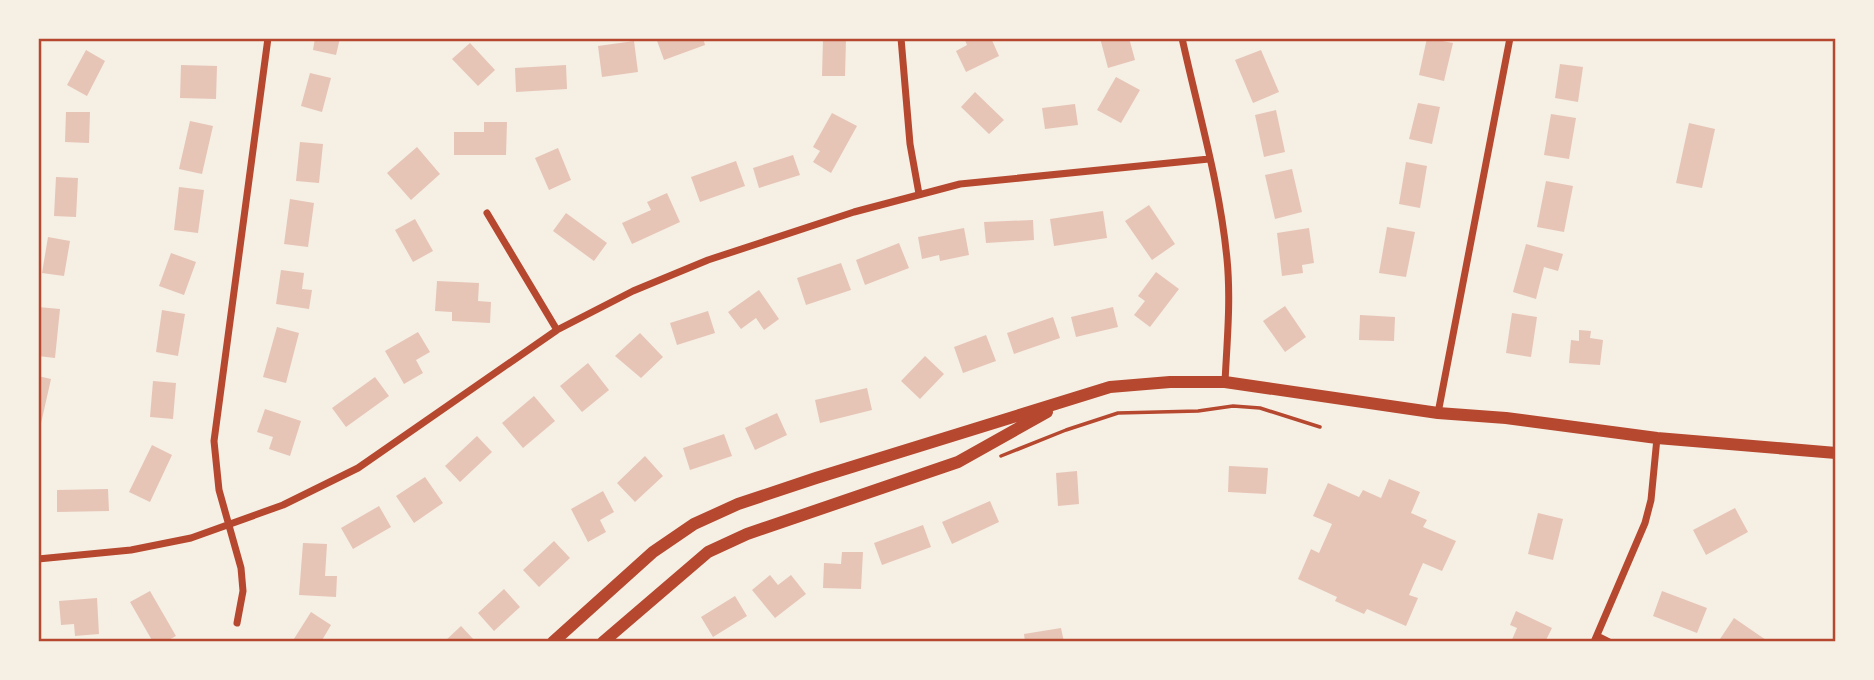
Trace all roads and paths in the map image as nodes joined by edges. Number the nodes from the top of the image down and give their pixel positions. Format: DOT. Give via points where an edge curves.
graph roads {
  1 [pos="268,38"];
  2 [pos="901,38"];
  3 [pos="1182,38"];
  4 [pos="1510,38"];
  5 [pos="1209,159"];
  6 [pos="919,194"];
  7 [pos="487,213"];
  8 [pos="557,330"];
  9 [pos="1225,382"];
  10 [pos="1065,401"];
  11 [pos="1438,413"];
  12 [pos="1320,427"];
  13 [pos="1657,438"];
  14 [pos="1836,453"];
  15 [pos="1000,457"];
  16 [pos="228,525"];
  17 [pos="38,559"];
  18 [pos="237,623"];
  19 [pos="1596,639"];
  20 [pos="553,642"];
  21 [pos="603,642"];
  22 [pos="1609,642"];
  1 -- 16 [label="street" via="216,412 216,472"];
  2 -- 6 [label="street"];
  3 -- 5 [label="street"];
  4 -- 11 [label="street"];
  5 -- 6 [label="street" via="982,181"];
  5 -- 9 [label="street" via="1227,258"];
  6 -- 8 [label="street" via="708,260"];
  7 -- 8 [label="street"];
  8 -- 16 [label="street" via="358,468 284,505"];
  9 -- 10 [label="main road" via="1110,387"];
  9 -- 11 [label="main road"];
  10 -- 20 [label="main road" via="738,503 694,524 653,552"];
  10 -- 21 [label="main road" via="958,462 747,534 708,552"];
  11 -- 13 [label="main road"];
  12 -- 15 [label="path" via="1260,408 1233,406 1118,413"];
  13 -- 14 [label="main road"];
  13 -- 19 [label="street" via="1645,523"];
  16 -- 17 [label="street" via="131,550"];
  16 -- 18 [label="street" via="241,568 243,591"];
  19 -- 22 [label="street"];
}
